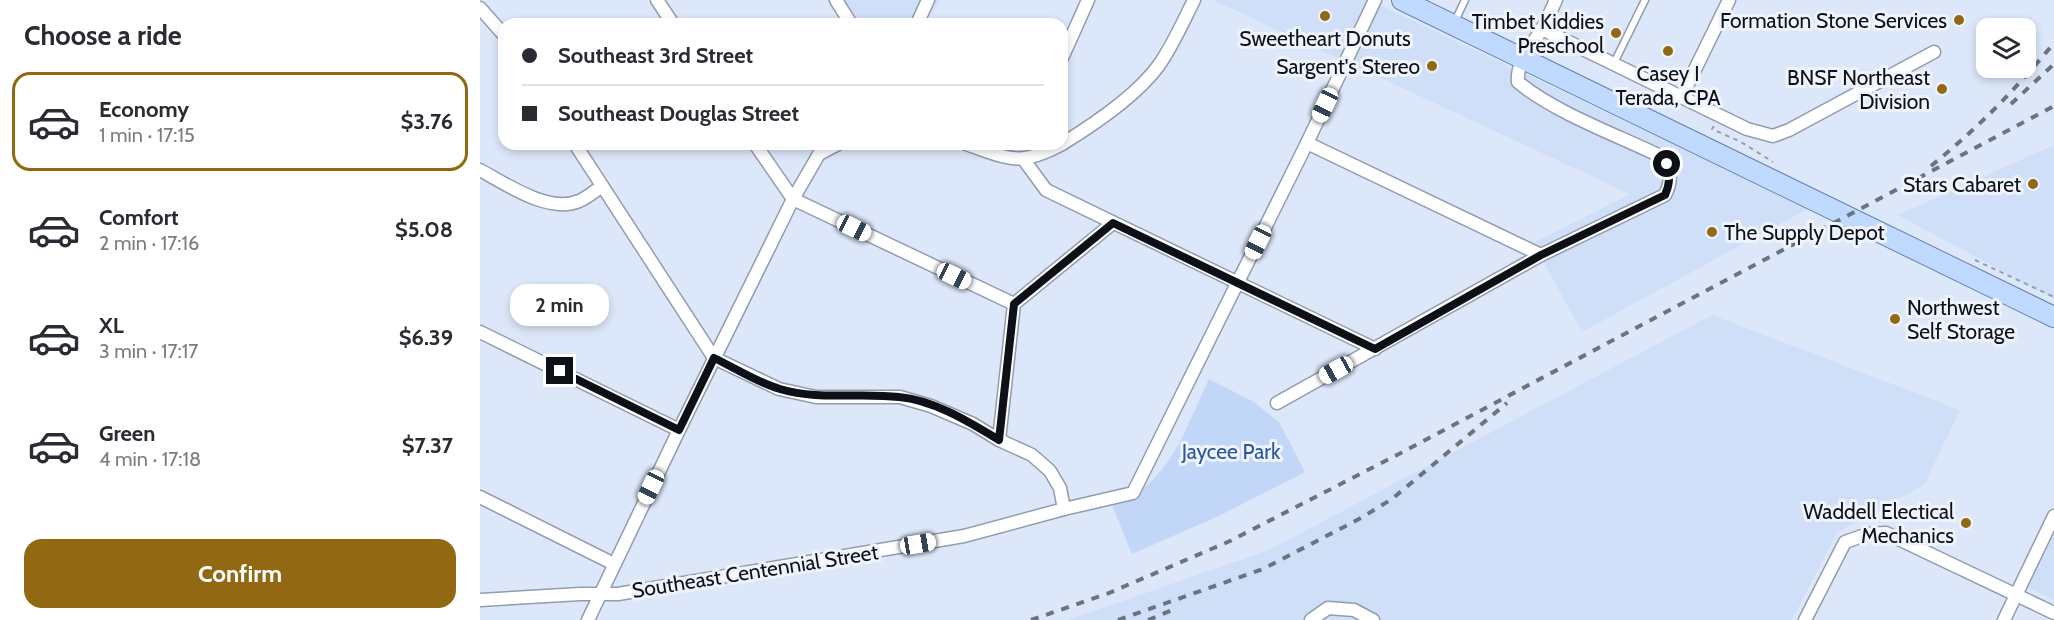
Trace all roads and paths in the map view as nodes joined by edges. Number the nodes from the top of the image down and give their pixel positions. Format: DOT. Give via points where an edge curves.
graph roads {
  1 [pos="657,0"];
  2 [pos="836,0"];
  3 [pos="928,0"];
  4 [pos="1088,0"];
  5 [pos="1194,0"];
  6 [pos="1375,0"];
  7 [pos="1402,0"];
  8 [pos="1465,0"];
  9 [pos="1556,0"];
  10 [pos="1645,0"];
  11 [pos="1729,0"];
  12 [pos="480,8"];
  13 [pos="669,18"];
  14 [pos="847,18"];
  15 [pos="920,18"];
  16 [pos="1453,25"];
  17 [pos="498,28"];
  18 [pos="1542,29"];
  19 [pos="1068,45"];
  20 [pos="1934,52"];
  21 [pos="1523,58"];
  22 [pos="1614,63"];
  23 [pos="1682,96"];
  24 [pos="1719,115"];
  25 [pos="1068,140"];
  26 [pos="1307,143"];
  27 [pos="579,150"];
  28 [pos="759,150"];
  29 [pos="827,150"];
  30 [pos="983,150"];
  31 [pos="1040,150"];
  32 [pos="1024,160"];
  33 [pos="1777,164"];
  34 [pos="480,170"];
  35 [pos="603,186"];
  36 [pos="793,199"];
  37 [pos="1113,223"];
  38 [pos="1541,255"];
  39 [pos="1970,257"];
  40 [pos="1239,282"];
  41 [pos="2054,297"];
  42 [pos="1014,304"];
  43 [pos="2054,317"];
  44 [pos="480,332"];
  45 [pos="1375,349"];
  46 [pos="714,358"];
  47 [pos="1277,403"];
  48 [pos="679,430"];
  49 [pos="999,440"];
  50 [pos="480,497"];
  51 [pos="1064,509"];
  52 [pos="2054,516"];
  53 [pos="2049,538"];
  54 [pos="614,564"];
  55 [pos="599,594"];
  56 [pos="2017,594"];
  57 [pos="480,600"];
  58 [pos="2054,613"];
  59 [pos="588,620"];
  60 [pos="1311,620"];
  61 [pos="1373,620"];
  62 [pos="1805,620"];
  63 [pos="2004,620"];
  1 -- 13 [label="street"];
  2 -- 14 [label="street"];
  3 -- 15 [label="street"];
  4 -- 19 [label="street"];
  5 -- 25 [label="street" via="1158,66 1112,110"];
  6 -- 26 [label="street"];
  7 -- 16 [label="main road"];
  8 -- 16 [label="lane"];
  9 -- 18 [label="street"];
  10 -- 22 [label="lane"];
  11 -- 23 [label="street"];
  12 -- 17 [label="street"];
  16 -- 21 [label="main road"];
  18 -- 21 [label="street"];
  18 -- 22 [label="street"];
  20 -- 24 [label="street" via="1773,136"];
  21 -- 38 [label="street" via="1518,81 1532,93 1656,154 1667,164 1670,175 1665,195"];
  21 -- 43 [label="main road"];
  22 -- 23 [label="street"];
  23 -- 24 [label="street"];
  24 -- 33 [label="path" via="1712,129"];
  26 -- 38 [label="street"];
  26 -- 40 [label="street"];
  27 -- 35 [label="street"];
  28 -- 36 [label="street"];
  29 -- 36 [label="street" via="819,154"];
  30 -- 32 [label="street"];
  31 -- 32 [label="street"];
  32 -- 37 [label="street" via="1046,190"];
  34 -- 35 [label="street" via="525,194 559,206 579,201"];
  35 -- 46 [label="street"];
  36 -- 42 [label="street"];
  36 -- 46 [label="street"];
  37 -- 40 [label="street"];
  37 -- 42 [label="street"];
  38 -- 45 [label="street"];
  39 -- 41 [label="path"];
  40 -- 45 [label="street"];
  40 -- 51 [label="street, Southeast Centennial Street" via="1133,493"];
  42 -- 49 [label="street"];
  44 -- 48 [label="street"];
  45 -- 47 [label="street"];
  46 -- 48 [label="street"];
  46 -- 49 [label="street" via="779,389 816,397 900,397 932,406"];
  48 -- 54 [label="street"];
  49 -- 51 [label="street" via="1032,455 1050,471 1060,488"];
  50 -- 54 [label="street"];
  51 -- 55 [label="street, Southeast Centennial Street" via="964,536"];
  52 -- 53 [label="street"];
  53 -- 56 [label="street"];
  54 -- 55 [label="street"];
  55 -- 57 [label="street, Southeast Centennial Street"];
  55 -- 59 [label="street"];
  56 -- 58 [label="street"];
  56 -- 62 [label="street" via="1886,533 1868,534 1845,542"];
  56 -- 63 [label="street"];
  60 -- 61 [label="street" via="1328,608 1354,610"];
}
